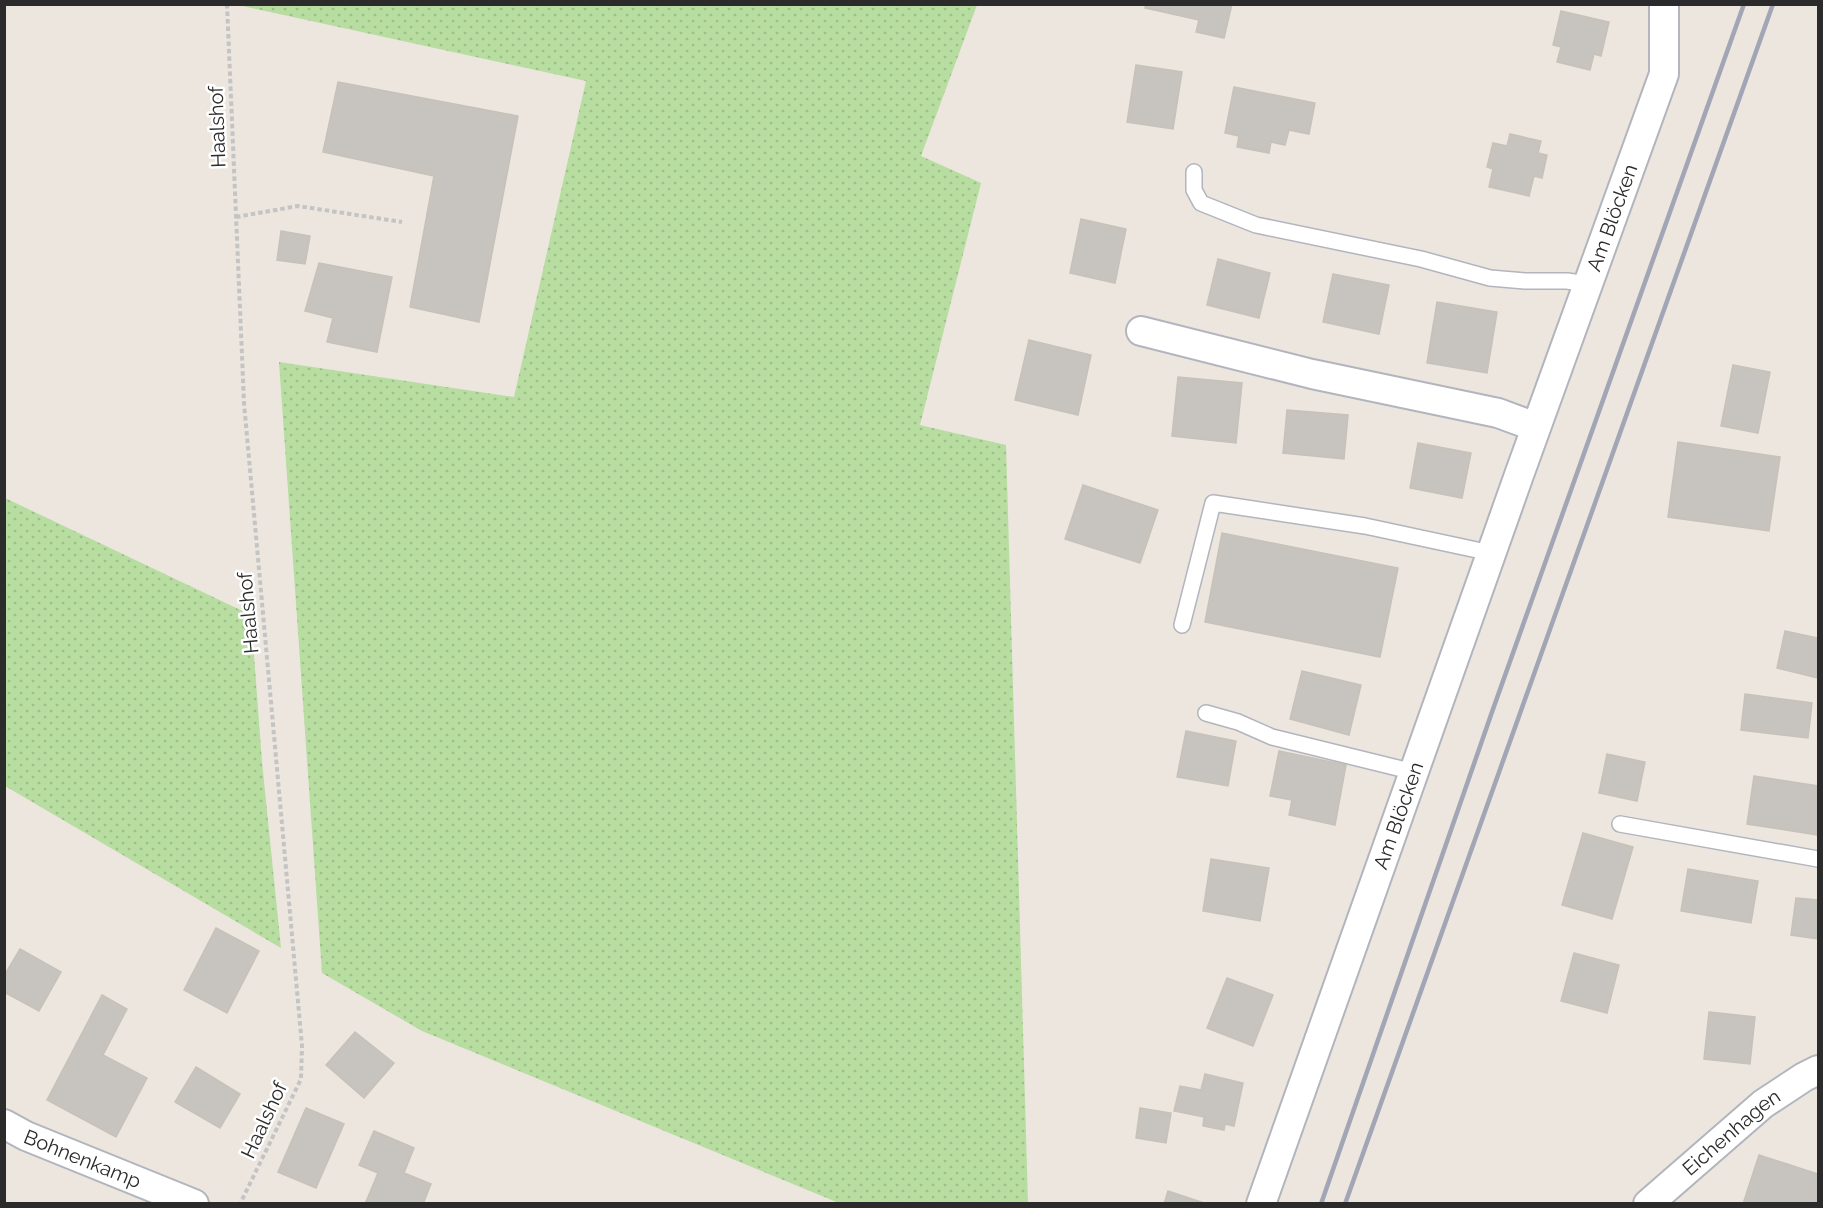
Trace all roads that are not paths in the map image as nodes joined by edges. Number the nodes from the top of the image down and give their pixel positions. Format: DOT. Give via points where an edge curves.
graph roads {
  1 [pos="1664,4"];
  2 [pos="1194,172"];
  3 [pos="1588,284"];
  4 [pos="1141,332"];
  5 [pos="1536,427"];
  6 [pos="1491,553"];
  7 [pos="1182,625"];
  8 [pos="1206,713"];
  9 [pos="1414,772"];
  10 [pos="1620,824"];
  11 [pos="1818,859"];
  12 [pos="1818,1070"];
  13 [pos="4,1124"];
  14 [pos="194,1203"];
  15 [pos="1262,1203"];
  16 [pos="1648,1203"];
  1 -- 3 [label="street, Am Blöcken" via="1664,74"];
  2 -- 3 [label="lane" via="1194,190 1201,203 1256,225 1421,259 1490,278"];
  3 -- 5 [label="street, Am Blöcken"];
  4 -- 5 [label="street" via="1312,374 1498,413"];
  5 -- 6 [label="street, Am Blöcken"];
  6 -- 7 [label="lane" via="1365,526 1213,503"];
  6 -- 9 [label="street, Am Blöcken"];
  8 -- 9 [label="lane" via="1272,737"];
  9 -- 15 [label="street, Am Blöcken"];
  10 -- 11 [label="lane"];
  12 -- 16 [label="street, Eichenhagen" via="1763,1104"];
  13 -- 14 [label="street, Bohnenkamp"];
}
